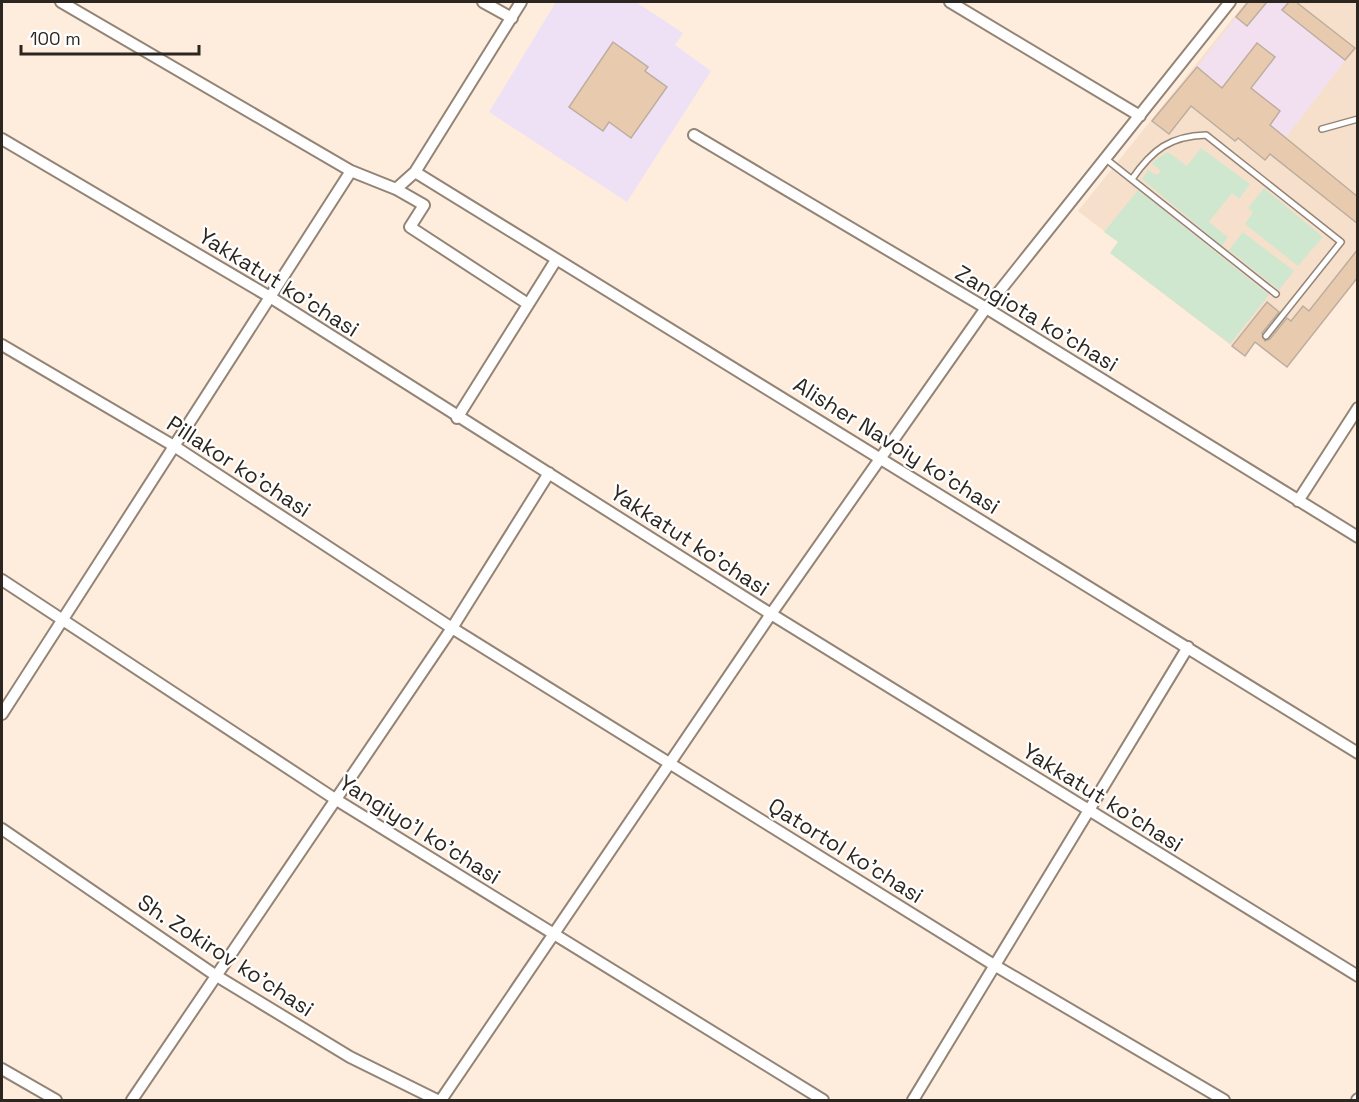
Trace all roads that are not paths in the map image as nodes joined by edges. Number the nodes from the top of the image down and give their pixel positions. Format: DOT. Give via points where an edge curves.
graph roads {
  1 [pos="61,2"];
  2 [pos="483,2"];
  3 [pos="521,2"];
  4 [pos="950,2"];
  5 [pos="1230,2"];
  6 [pos="512,18"];
  7 [pos="1140,116"];
  8 [pos="1358,119"];
  9 [pos="1322,129"];
  10 [pos="694,135"];
  11 [pos="2,139"];
  12 [pos="1106,159"];
  13 [pos="351,171"];
  14 [pos="415,172"];
  15 [pos="1132,179"];
  16 [pos="396,189"];
  17 [pos="556,260"];
  18 [pos="1276,294"];
  19 [pos="270,297"];
  20 [pos="528,304"];
  21 [pos="986,308"];
  22 [pos="1266,336"];
  23 [pos="2,345"];
  24 [pos="1358,408"];
  25 [pos="457,417"];
  26 [pos="174,446"];
  27 [pos="881,457"];
  28 [pos="549,473"];
  29 [pos="1298,501"];
  30 [pos="1358,537"];
  31 [pos="2,580"];
  32 [pos="771,614"];
  33 [pos="62,622"];
  34 [pos="452,628"];
  35 [pos="1188,647"];
  36 [pos="2,714"];
  37 [pos="1358,753"];
  38 [pos="670,764"];
  39 [pos="335,799"];
  40 [pos="1088,811"];
  41 [pos="2,830"];
  42 [pos="552,934"];
  43 [pos="994,965"];
  44 [pos="215,975"];
  45 [pos="1358,976"];
  46 [pos="2,1069"];
  47 [pos="56,1101"];
  48 [pos="132,1101"];
  49 [pos="439,1101"];
  50 [pos="823,1101"];
  51 [pos="913,1101"];
  52 [pos="1224,1101"];
  1 -- 13 [label="street"];
  2 -- 6 [label="street"];
  3 -- 6 [label="street"];
  4 -- 7 [label="street"];
  5 -- 7 [label="street"];
  6 -- 14 [label="street"];
  7 -- 12 [label="street"];
  8 -- 9 [label="lane"];
  10 -- 21 [label="street, Zangiota ko'chasi"];
  11 -- 19 [label="street, Yakkatut ko'chasi"];
  12 -- 15 [label="lane"];
  12 -- 21 [label="street"];
  13 -- 16 [label="street"];
  13 -- 19 [label="street"];
  14 -- 16 [label="street"];
  14 -- 17 [label="street, Alisher Navoiy ko'chasi"];
  15 -- 18 [label="lane"];
  15 -- 22 [label="lane" via="1146,159 1162,146 1185,135 1206,135 1341,242"];
  16 -- 20 [label="street" via="424,205 410,227"];
  17 -- 20 [label="street"];
  17 -- 27 [label="street, Alisher Navoiy ko'chasi"];
  19 -- 25 [label="street, Yakkatut ko'chasi"];
  19 -- 26 [label="street"];
  20 -- 25 [label="street"];
  21 -- 27 [label="street"];
  21 -- 29 [label="street, Zangiota ko'chasi"];
  23 -- 26 [label="street, Pillakor ko'chasi"];
  24 -- 29 [label="street"];
  25 -- 28 [label="street, Yakkatut ko'chasi"];
  26 -- 33 [label="street"];
  26 -- 34 [label="street, Pillakor ko'chasi"];
  27 -- 32 [label="street"];
  27 -- 35 [label="street, Alisher Navoiy ko'chasi"];
  28 -- 32 [label="street, Yakkatut ko'chasi"];
  28 -- 34 [label="street"];
  29 -- 30 [label="street, Zangiota ko'chasi"];
  31 -- 33 [label="street, Yangiyo'l ko'chasi"];
  32 -- 38 [label="street"];
  32 -- 40 [label="street, Yakkatut ko'chasi"];
  33 -- 36 [label="street"];
  33 -- 39 [label="street, Yangiyo'l ko'chasi"];
  34 -- 38 [label="street, Qatortol ko'chasi"];
  34 -- 39 [label="street"];
  35 -- 37 [label="street, Alisher Navoiy ko'chasi"];
  35 -- 40 [label="street"];
  38 -- 42 [label="street"];
  38 -- 43 [label="street, Qatortol ko'chasi"];
  39 -- 42 [label="street, Yangiyo'l ko'chasi"];
  39 -- 44 [label="street"];
  40 -- 43 [label="street"];
  40 -- 45 [label="street, Yakkatut ko'chasi"];
  41 -- 44 [label="street, Sh. Zokirov ko'chasi"];
  42 -- 49 [label="street"];
  42 -- 50 [label="street, Yangiyo'l ko'chasi"];
  43 -- 51 [label="street"];
  43 -- 52 [label="street, Qatortol ko'chasi"];
  44 -- 48 [label="street"];
  44 -- 49 [label="street, Sh. Zokirov ko'chasi" via="350,1058"];
  46 -- 47 [label="street"];
}
